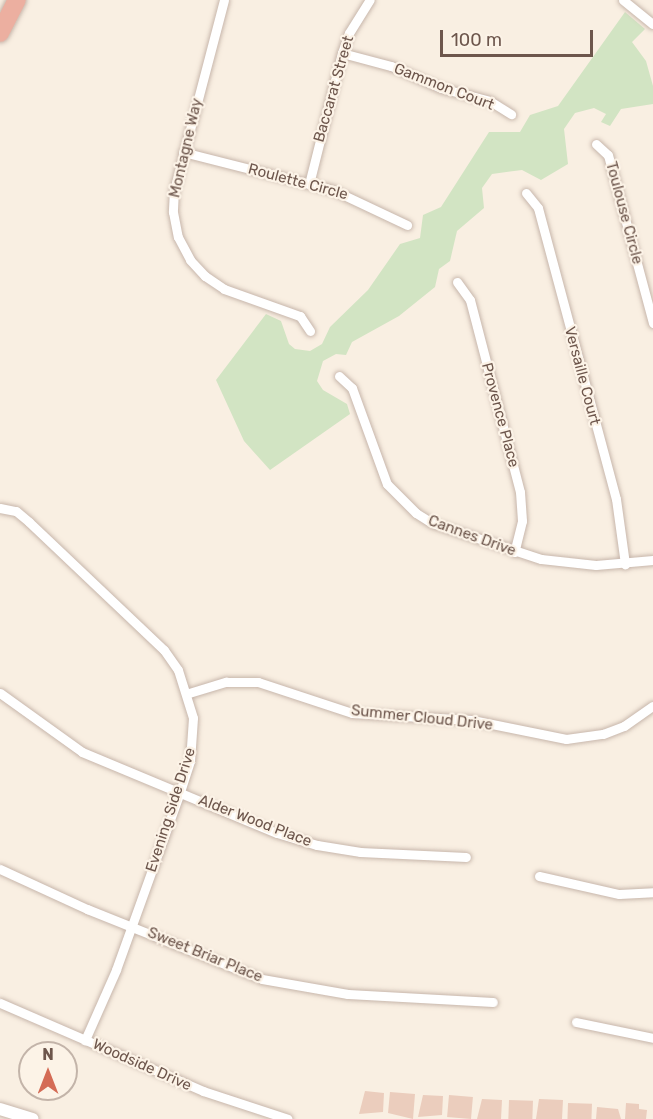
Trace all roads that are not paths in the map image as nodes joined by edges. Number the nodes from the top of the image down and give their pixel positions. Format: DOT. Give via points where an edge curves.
graph roads {
  1 [pos="17,0"];
  2 [pos="224,0"];
  3 [pos="370,0"];
  4 [pos="622,0"];
  5 [pos="653,24"];
  6 [pos="0,33"];
  7 [pos="342,53"];
  8 [pos="511,114"];
  9 [pos="596,144"];
  10 [pos="183,152"];
  11 [pos="309,184"];
  12 [pos="526,193"];
  13 [pos="407,225"];
  14 [pos="457,282"];
  15 [pos="653,323"];
  16 [pos="310,331"];
  17 [pos="339,376"];
  18 [pos="0,508"];
  19 [pos="513,552"];
  20 [pos="653,560"];
  21 [pos="625,564"];
  22 [pos="0,693"];
  23 [pos="189,693"];
  24 [pos="653,706"];
  25 [pos="180,792"];
  26 [pos="466,857"];
  27 [pos="0,869"];
  28 [pos="539,876"];
  29 [pos="653,892"];
  30 [pos="132,926"];
  31 [pos="493,1002"];
  32 [pos="0,1003"];
  33 [pos="576,1022"];
  34 [pos="653,1038"];
  35 [pos="85,1040"];
  36 [pos="0,1109"];
  37 [pos="32,1119"];
  38 [pos="288,1119"];
  1 -- 6 [label="highway"];
  2 -- 10 [label="street, Montagne Way"];
  3 -- 7 [label="street, Baccarat Street" via="349,33"];
  4 -- 5 [label="street"];
  7 -- 8 [label="street, Gammon Court" via="490,101"];
  7 -- 11 [label="street, Baccarat Street"];
  9 -- 15 [label="street, Toulouse Circle" via="608,155"];
  10 -- 11 [label="street, Roulette Circle"];
  10 -- 16 [label="street, Montagne Way" via="173,212 178,237 190,260 224,289 300,316"];
  11 -- 13 [label="street, Roulette Circle" via="352,197"];
  12 -- 21 [label="street, Versaille Court" via="538,208 615,499"];
  14 -- 19 [label="street, Provence Place" via="470,300 520,492 522,521"];
  17 -- 19 [label="street, Cannes Drive" via="352,388 378,465 401,501 432,523"];
  18 -- 23 [label="street, Evening Side Drive" via="16,511 29,522 164,650"];
  19 -- 21 [label="street, Cannes Drive" via="567,564"];
  20 -- 21 [label="street, Cannes Drive"];
  22 -- 25 [label="street, Alder Wood Place" via="82,752"];
  23 -- 24 [label="street, Summer Cloud Drive" via="226,682 258,682 352,713 472,720 566,739 603,734 624,726"];
  23 -- 25 [label="street, Evening Side Drive" via="194,741"];
  25 -- 26 [label="street, Alder Wood Place" via="277,833 317,845"];
  25 -- 30 [label="street, Evening Side Drive"];
  27 -- 30 [label="street, Sweet Briar Place"];
  28 -- 29 [label="street" via="619,894"];
  30 -- 31 [label="street, Sweet Briar Place" via="230,968 294,987"];
  30 -- 35 [label="street, Evening Side Drive"];
  32 -- 35 [label="street, Woodside Drive"];
  33 -- 34 [label="street"];
  35 -- 38 [label="street, Woodside Drive" via="203,1091"];
  36 -- 37 [label="street"];
}
